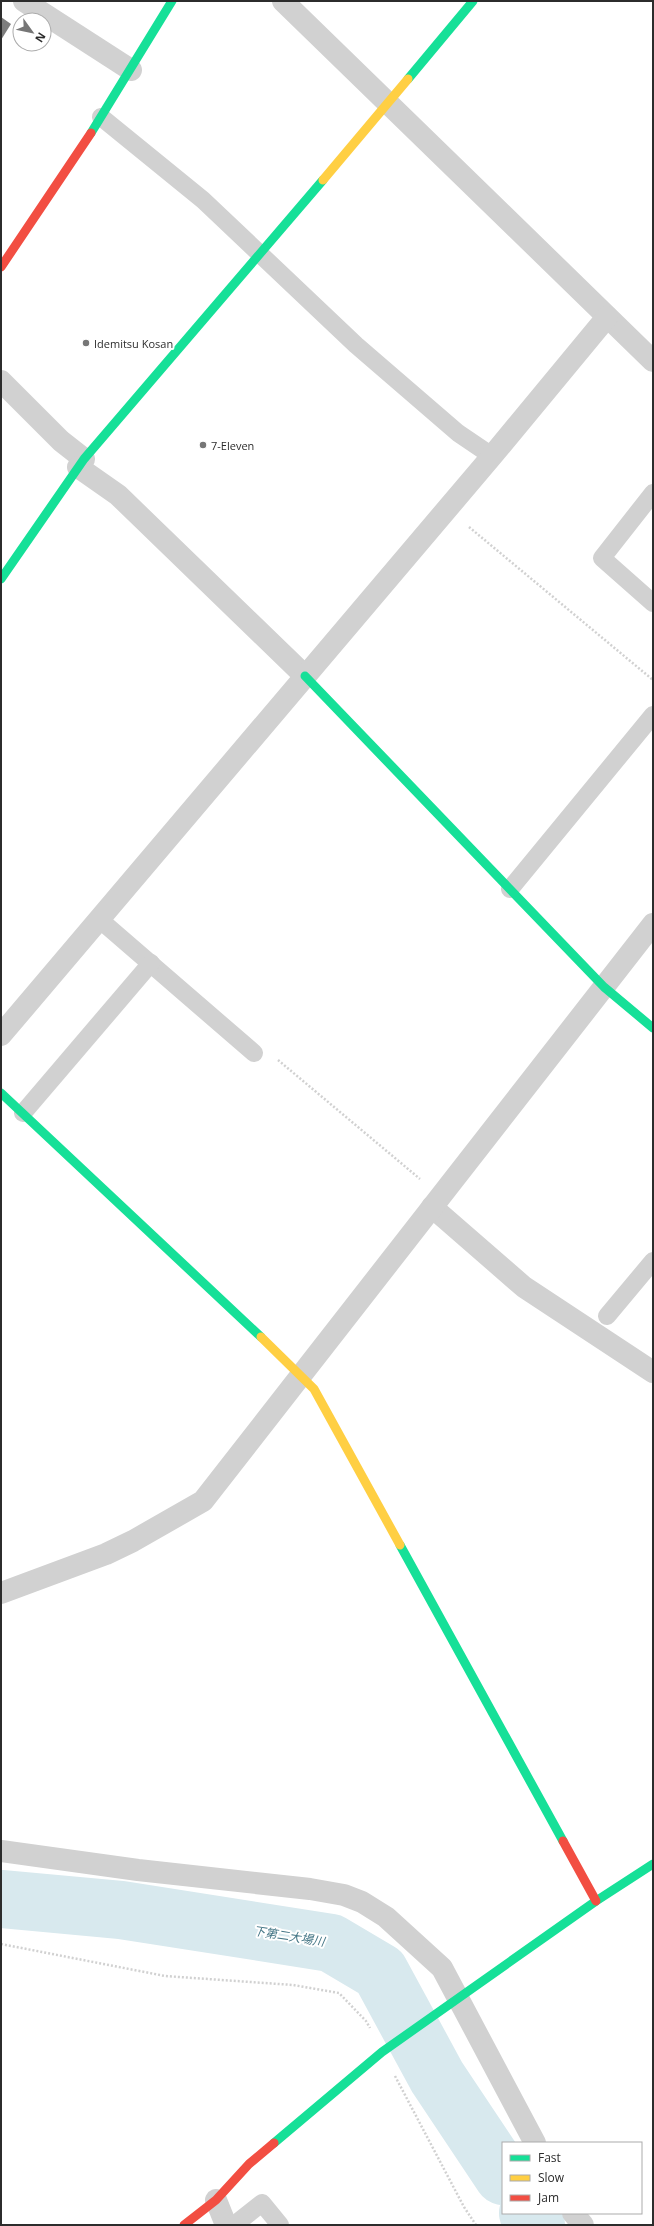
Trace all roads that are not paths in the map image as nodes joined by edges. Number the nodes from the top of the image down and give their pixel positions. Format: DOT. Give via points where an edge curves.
graph roads {
  1 [pos="24,1"];
  2 [pos="172,1"];
  3 [pos="283,1"];
  4 [pos="473,1"];
  5 [pos="131,70"];
  6 [pos="388,102"];
  7 [pos="102,117"];
  8 [pos="260,255"];
  9 [pos="1,267"];
  10 [pos="608,317"];
  11 [pos="653,361"];
  12 [pos="1,381"];
  13 [pos="492,456"];
  14 [pos="81,463"];
  15 [pos="653,493"];
  16 [pos="1,579"];
  17 [pos="653,603"];
  18 [pos="305,676"];
  19 [pos="653,715"];
  20 [pos="510,889"];
  21 [pos="99,919"];
  22 [pos="653,924"];
  23 [pos="151,964"];
  24 [pos="604,987"];
  25 [pos="653,1028"];
  26 [pos="1,1035"];
  27 [pos="254,1053"];
  28 [pos="1,1093"];
  29 [pos="23,1113"];
  30 [pos="432,1207"];
  31 [pos="653,1261"];
  32 [pos="607,1316"];
  33 [pos="653,1372"];
  34 [pos="301,1375"];
  35 [pos="1,1593"];
  36 [pos="1,1851"];
  37 [pos="653,1864"];
  38 [pos="596,1901"];
  39 [pos="458,1997"];
  40 [pos="533,2142"];
  41 [pos="216,2200"];
  42 [pos="574,2214"];
  43 [pos="184,2225"];
  44 [pos="226,2225"];
  45 [pos="234,2225"];
  46 [pos="280,2225"];
  47 [pos="583,2225"];
  1 -- 5 [label="street"];
  2 -- 5 [label="street"];
  3 -- 6 [label="street"];
  4 -- 6 [label="street"];
  5 -- 7 [label="street"];
  6 -- 8 [label="street"];
  6 -- 10 [label="street"];
  7 -- 8 [label="lane" via="203,200"];
  7 -- 9 [label="street"];
  8 -- 13 [label="lane" via="356,345 458,433"];
  8 -- 14 [label="street"];
  10 -- 11 [label="street"];
  10 -- 13 [label="street"];
  12 -- 14 [label="street"];
  13 -- 18 [label="street"];
  14 -- 16 [label="street"];
  14 -- 18 [label="street" via="118,495"];
  15 -- 17 [label="lane" via="602,558"];
  18 -- 20 [label="street"];
  18 -- 21 [label="street"];
  19 -- 20 [label="lane"];
  20 -- 24 [label="street"];
  21 -- 23 [label="lane"];
  21 -- 26 [label="street"];
  22 -- 24 [label="street"];
  23 -- 27 [label="lane"];
  23 -- 29 [label="lane"];
  24 -- 25 [label="street"];
  24 -- 30 [label="street"];
  28 -- 29 [label="street"];
  29 -- 34 [label="street"];
  30 -- 33 [label="street" via="524,1286"];
  30 -- 34 [label="street"];
  31 -- 32 [label="lane"];
  34 -- 35 [label="street" via="203,1501 106,1554"];
  34 -- 38 [label="street" via="314,1389"];
  36 -- 39 [label="street" via="344,1895 362,1902 386,1917 428,1953 442,1968"];
  37 -- 38 [label="street"];
  38 -- 39 [label="street"];
  39 -- 40 [label="street"];
  39 -- 41 [label="street" via="382,2052 249,2164"];
  41 -- 43 [label="street"];
  41 -- 44 [label="street"];
  42 -- 47 [label="street"];
  45 -- 46 [label="lane" via="262,2203"];
}
